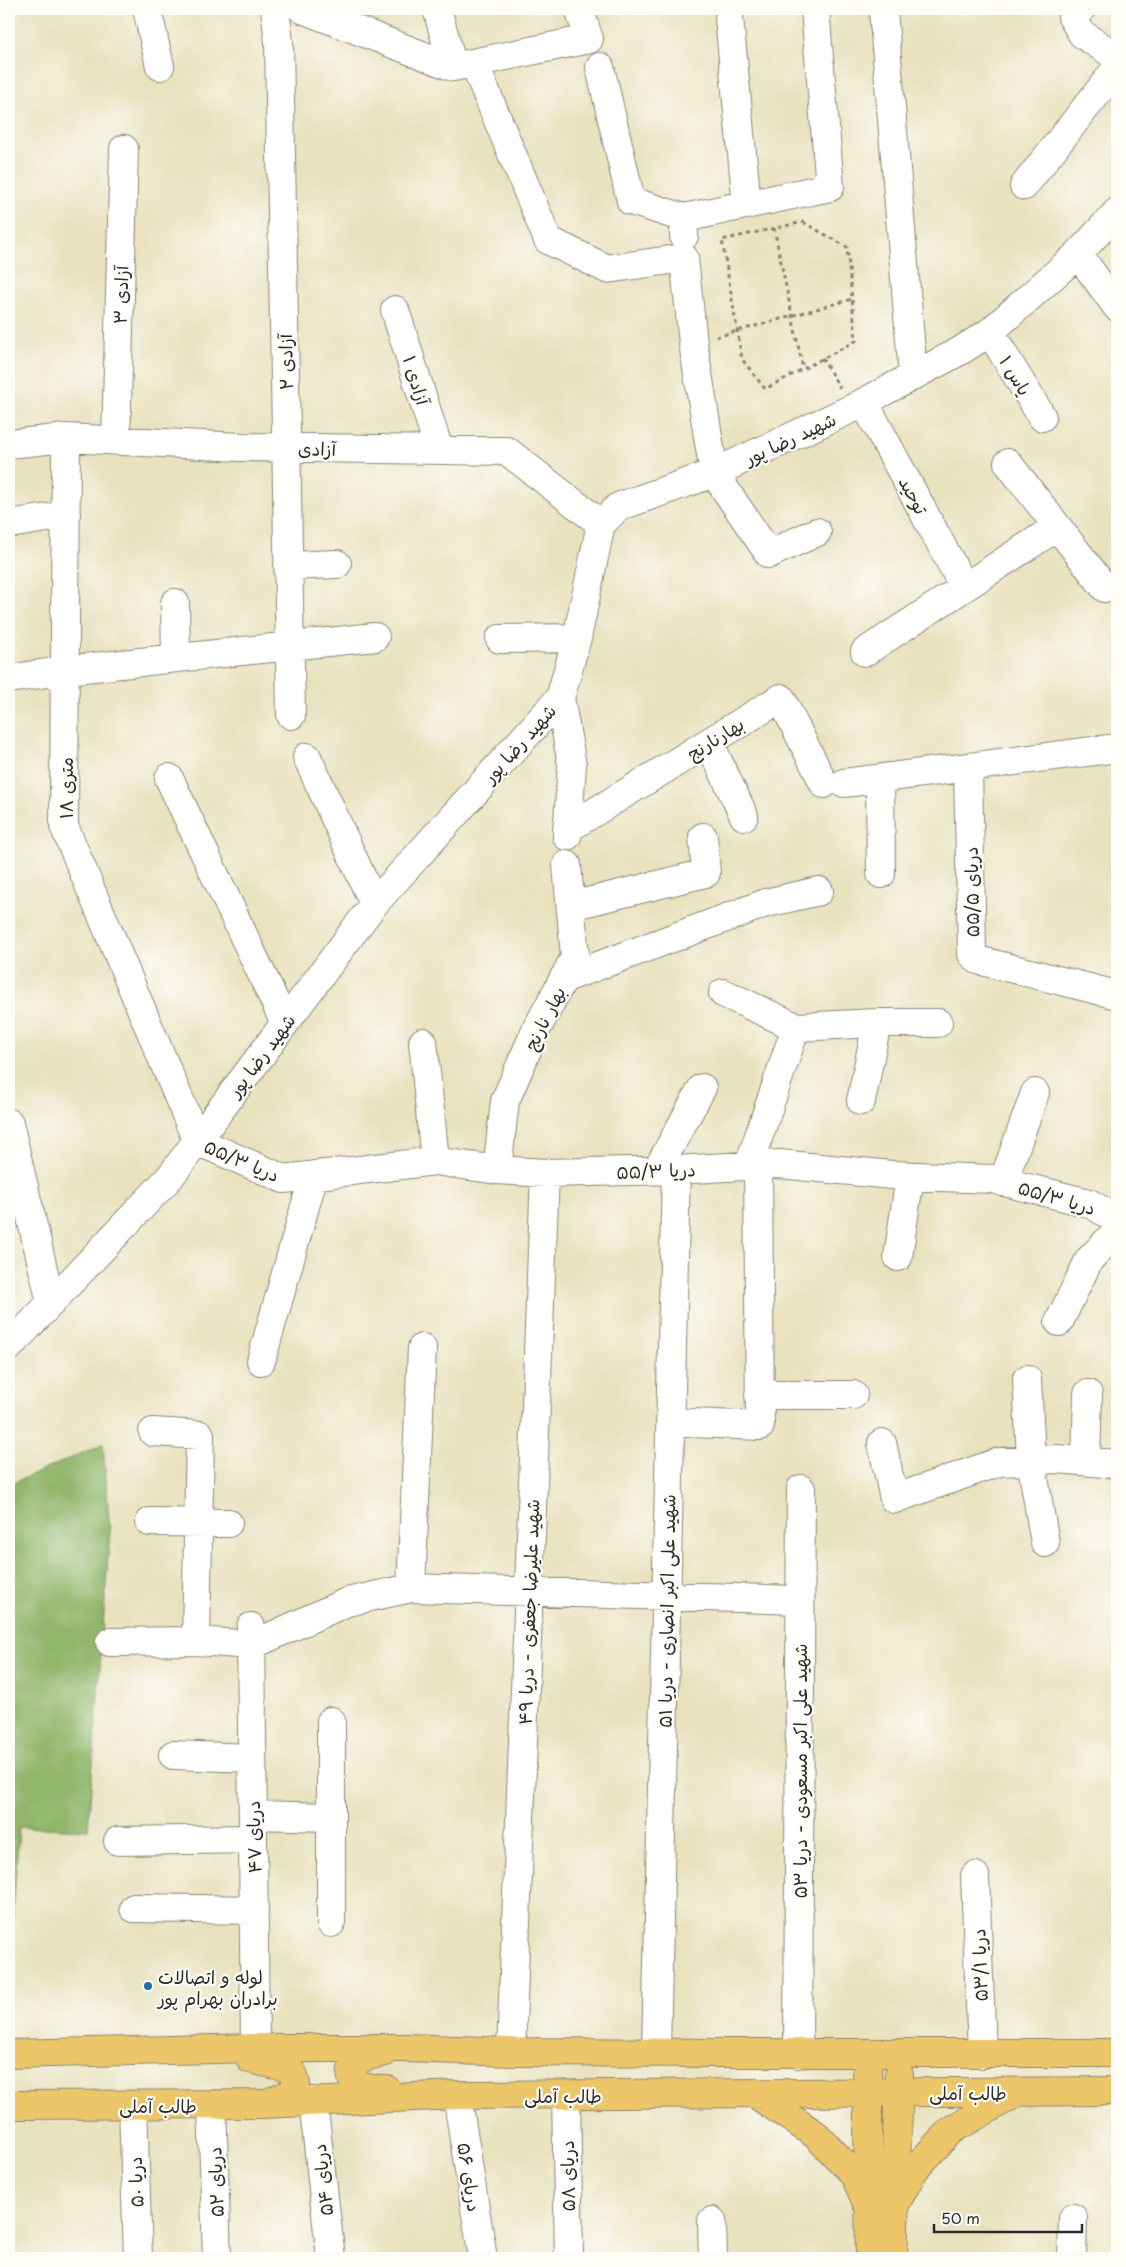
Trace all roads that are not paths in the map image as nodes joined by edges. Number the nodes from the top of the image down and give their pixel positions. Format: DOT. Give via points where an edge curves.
graph roads {
  1 [pos="147,9"];
  2 [pos="275,9"];
  3 [pos="302,9"];
  4 [pos="437,9"];
  5 [pos="579,9"];
  6 [pos="815,9"];
  7 [pos="882,9"];
  8 [pos="1080,9"];
  9 [pos="729,18"];
  10 [pos="1117,57"];
  11 [pos="463,65"];
  12 [pos="160,66"];
  13 [pos="600,67"];
  14 [pos="1117,68"];
  15 [pos="124,149"];
  16 [pos="1024,186"];
  17 [pos="758,203"];
  18 [pos="1117,212"];
  19 [pos="684,218"];
  20 [pos="1078,254"];
  21 [pos="684,258"];
  22 [pos="1117,307"];
  23 [pos="396,310"];
  24 [pos="990,332"];
  25 [pos="913,376"];
  26 [pos="858,405"];
  27 [pos="1042,417"];
  28 [pos="66,438"];
  29 [pos="116,440"];
  30 [pos="9,444"];
  31 [pos="286,448"];
  32 [pos="438,450"];
  33 [pos="1008,463"];
  34 [pos="714,473"];
  35 [pos="66,514"];
  36 [pos="9,524"];
  37 [pos="601,524"];
  38 [pos="1057,527"];
  39 [pos="817,532"];
  40 [pos="337,564"];
  41 [pos="288,566"];
  42 [pos="964,587"];
  43 [pos="1105,588"];
  44 [pos="175,603"];
  45 [pos="375,637"];
  46 [pos="577,638"];
  47 [pos="500,639"];
  48 [pos="289,646"];
  49 [pos="866,652"];
  50 [pos="176,658"];
  51 [pos="65,670"];
  52 [pos="9,679"];
  53 [pos="560,698"];
  54 [pos="291,716"];
  55 [pos="709,742"];
  56 [pos="1117,748"];
  57 [pos="307,758"];
  58 [pos="968,769"];
  59 [pos="168,778"];
  60 [pos="880,779"];
  61 [pos="744,816"];
  62 [pos="703,836"];
  63 [pos="567,865"];
  64 [pos="880,874"];
  65 [pos="819,891"];
  66 [pos="374,904"];
  67 [pos="571,906"];
  68 [pos="563,979"];
  69 [pos="723,993"];
  70 [pos="1117,995"];
  71 [pos="285,1023"];
  72 [pos="877,1023"];
  73 [pos="938,1023"];
  74 [pos="796,1027"];
  75 [pos="423,1042"];
  76 [pos="702,1088"];
  77 [pos="1035,1093"];
  78 [pos="861,1101"];
  79 [pos="9,1123"];
  80 [pos="197,1141"];
  81 [pos="435,1161"];
  82 [pos="753,1165"];
  83 [pos="497,1170"];
  84 [pos="666,1170"];
  85 [pos="545,1173"];
  86 [pos="314,1175"];
  87 [pos="910,1176"];
  88 [pos="1003,1182"];
  89 [pos="1117,1218"];
  90 [pos="1117,1231"];
  91 [pos="898,1257"];
  92 [pos="51,1303"];
  93 [pos="1059,1322"];
  94 [pos="9,1346"];
  95 [pos="422,1348"];
  96 [pos="261,1361"];
  97 [pos="1027,1379"];
  98 [pos="1088,1394"];
  99 [pos="759,1395"];
  100 [pos="853,1395"];
  101 [pos="670,1422"];
  102 [pos="152,1432"];
  103 [pos="882,1443"];
  104 [pos="1031,1460"];
  105 [pos="1086,1461"];
  106 [pos="1117,1464"];
  107 [pos="801,1489"];
  108 [pos="150,1522"];
  109 [pos="198,1523"];
  110 [pos="228,1523"];
  111 [pos="1045,1543"];
  112 [pos="411,1588"];
  113 [pos="529,1592"];
  114 [pos="666,1596"];
  115 [pos="800,1600"];
  116 [pos="251,1635"];
  117 [pos="196,1641"];
  118 [pos="110,1642"];
  119 [pos="331,1721"];
  120 [pos="173,1754"];
  121 [pos="252,1758"];
  122 [pos="331,1817"];
  123 [pos="253,1827"];
  124 [pos="118,1841"];
  125 [pos="975,1876"];
  126 [pos="134,1908"];
  127 [pos="254,1910"];
  128 [pos="331,1923"];
  129 [pos="255,2048"];
  130 [pos="406,2048"];
  131 [pos="208,2049"];
  132 [pos="511,2052"];
  133 [pos="656,2052"];
  134 [pos="1117,2053"];
  135 [pos="9,2054"];
  136 [pos="798,2054"];
  137 [pos="868,2054"];
  138 [pos="898,2054"];
  139 [pos="982,2054"];
  140 [pos="1117,2091"];
  141 [pos="868,2092"];
  142 [pos="898,2092"];
  143 [pos="1018,2092"];
  144 [pos="754,2093"];
  145 [pos="457,2095"];
  146 [pos="566,2095"];
  147 [pos="313,2101"];
  148 [pos="263,2104"];
  149 [pos="9,2105"];
  150 [pos="212,2105"];
  151 [pos="133,2106"];
  152 [pos="882,2209"];
  153 [pos="1073,2218"];
  154 [pos="712,2221"];
  155 [pos="138,2258"];
  156 [pos="217,2258"];
  157 [pos="331,2258"];
  158 [pos="484,2258"];
  159 [pos="569,2258"];
  160 [pos="713,2258"];
  161 [pos="870,2258"];
  162 [pos="893,2258"];
  163 [pos="1072,2258"];
  1 -- 12 [label="street"];
  2 -- 31 [label="street, آزادی ۲" via="280,42"];
  3 -- 11 [label="street"];
  4 -- 11 [label="street"];
  5 -- 11 [label="street" via="589,39"];
  6 -- 17 [label="street" via="830,187"];
  7 -- 25 [label="street"];
  8 -- 10 [label="street" via="1072,17 1082,34"];
  9 -- 17 [label="street"];
  11 -- 21 [label="street" via="548,240 607,269"];
  13 -- 19 [label="street" via="631,201"];
  14 -- 16 [label="street"];
  15 -- 29 [label="street, آزادی ۳"];
  17 -- 19 [label="street"];
  18 -- 20 [label="street, شهید رضا پور"];
  19 -- 21 [label="street"];
  20 -- 22 [label="street"];
  20 -- 24 [label="street, شهید رضا پور"];
  21 -- 34 [label="street" via="693,343"];
  23 -- 32 [label="street, آزادی ۱"];
  24 -- 25 [label="street, شهید رضا پور"];
  24 -- 27 [label="street, یاس ۱"];
  25 -- 26 [label="street, شهید رضا پور"];
  26 -- 34 [label="street, شهید رضا پور"];
  26 -- 42 [label="street, توحید"];
  28 -- 29 [label="street, آزادی"];
  28 -- 30 [label="street, آزادی"];
  28 -- 35 [label="street, ۱۸ متری"];
  29 -- 31 [label="street, آزادی"];
  31 -- 32 [label="street, آزادی"];
  31 -- 41 [label="street, آزادی ۲"];
  32 -- 37 [label="street, آزادی" via="507,451"];
  33 -- 38 [label="street"];
  34 -- 37 [label="street, شهید رضا پور" via="618,507"];
  34 -- 39 [label="street" via="769,554"];
  35 -- 36 [label="street"];
  35 -- 51 [label="street, ۱۸ متری"];
  37 -- 46 [label="street, شهید رضا پور"];
  38 -- 42 [label="street"];
  38 -- 43 [label="street"];
  40 -- 41 [label="street"];
  41 -- 48 [label="street, آزادی ۲"];
  42 -- 49 [label="street"];
  44 -- 50 [label="street"];
  45 -- 48 [label="street"];
  46 -- 47 [label="street"];
  46 -- 53 [label="street, شهید رضا پور"];
  48 -- 50 [label="street"];
  48 -- 54 [label="street, آزادی ۲"];
  50 -- 51 [label="street"];
  51 -- 52 [label="street"];
  51 -- 80 [label="street, ۱۸ متری" via="64,826"];
  53 -- 55 [label="street, بهارنارنج" via="572,765 567,833"];
  53 -- 66 [label="street, شهید رضا پور"];
  55 -- 60 [label="street, بهارنارنج" via="781,698 834,784"];
  55 -- 61 [label="street"];
  56 -- 58 [label="street"];
  57 -- 66 [label="street"];
  58 -- 60 [label="street"];
  58 -- 70 [label="street, دریای ۵۵/۵" via="972,954 978,960"];
  59 -- 71 [label="street"];
  60 -- 64 [label="street"];
  62 -- 67 [label="street" via="706,873"];
  63 -- 67 [label="street, بهار نارنج"];
  65 -- 68 [label="street" via="766,903"];
  66 -- 71 [label="street, شهید رضا پور"];
  67 -- 68 [label="street, بهار نارنج" via="575,957"];
  68 -- 83 [label="street, بهار نارنج" via="535,1032 505,1101"];
  69 -- 74 [label="street"];
  71 -- 80 [label="street, شهید رضا پور"];
  72 -- 73 [label="street"];
  72 -- 74 [label="street"];
  72 -- 78 [label="street"];
  74 -- 82 [label="street"];
  75 -- 81 [label="street"];
  76 -- 84 [label="street"];
  77 -- 88 [label="street"];
  79 -- 92 [label="street"];
  80 -- 86 [label="street, دریا ۵۵/۳" via="284,1179"];
  80 -- 92 [label="street, شهید رضا پور" via="170,1177"];
  81 -- 83 [label="street, دریا ۵۵/۳"];
  81 -- 86 [label="street, دریا ۵۵/۳"];
  82 -- 84 [label="street, دریا ۵۵/۳"];
  82 -- 87 [label="street, دریا ۵۵/۳" via="779,1164"];
  82 -- 99 [label="street"];
  83 -- 85 [label="street, دریا ۵۵/۳"];
  84 -- 85 [label="street, دریا ۵۵/۳"];
  84 -- 101 [label="street, شهید علی اکبر انصاری - دریا ۵۱"];
  85 -- 113 [label="street, شهید علیرضا جعفری - دریا ۴۹"];
  86 -- 96 [label="street"];
  87 -- 88 [label="street, دریا ۵۵/۳"];
  87 -- 91 [label="street"];
  88 -- 89 [label="street, دریا ۵۵/۳" via="1089,1203"];
  90 -- 93 [label="street" via="1089,1260"];
  92 -- 94 [label="street, شهید رضا پور"];
  95 -- 112 [label="street"];
  97 -- 104 [label="street"];
  98 -- 105 [label="street"];
  99 -- 100 [label="street"];
  99 -- 101 [label="street" via="760,1426"];
  101 -- 114 [label="street, شهید علی اکبر انصاری - دریا ۵۱"];
  102 -- 109 [label="street" via="200,1435"];
  103 -- 104 [label="street" via="894,1499 999,1462"];
  104 -- 105 [label="street"];
  104 -- 111 [label="street"];
  105 -- 106 [label="street"];
  107 -- 115 [label="street, شهید علی اکبر مسعودی - دریا ۵۳"];
  108 -- 109 [label="street"];
  109 -- 110 [label="street"];
  109 -- 117 [label="street"];
  112 -- 113 [label="street"];
  112 -- 116 [label="street" via="347,1602"];
  113 -- 114 [label="street"];
  113 -- 132 [label="street, شهید علیرضا جعفری - دریا ۴۹"];
  114 -- 115 [label="street"];
  114 -- 133 [label="street, شهید علی اکبر انصاری - دریا ۵۱"];
  115 -- 136 [label="street, شهید علی اکبر مسعودی - دریا ۵۳"];
  116 -- 117 [label="street"];
  116 -- 121 [label="street, دریای ۴۷"];
  117 -- 118 [label="street"];
  119 -- 122 [label="street"];
  120 -- 121 [label="street"];
  121 -- 123 [label="street, دریای ۴۷"];
  122 -- 123 [label="street"];
  122 -- 128 [label="street"];
  123 -- 124 [label="street"];
  123 -- 127 [label="street, دریای ۴۷"];
  125 -- 139 [label="street, دریا ۵۳/۱"];
  126 -- 127 [label="street"];
  127 -- 129 [label="street, دریای ۴۷"];
  129 -- 130 [label="main road"];
  129 -- 131 [label="main road"];
  130 -- 132 [label="main road"];
  130 -- 145 [label="main road" via="357,2060 351,2072 352,2079 372,2089"];
  131 -- 135 [label="main road"];
  131 -- 148 [label="main road" via="289,2068 294,2076 294,2090"];
  132 -- 133 [label="main road"];
  133 -- 136 [label="main road"];
  134 -- 139 [label="main road"];
  136 -- 137 [label="main road"];
  137 -- 138 [label="main road"];
  137 -- 141 [label="main road"];
  138 -- 139 [label="main road"];
  138 -- 142 [label="main road"];
  140 -- 143 [label="main road, طالب آملی"];
  141 -- 142 [label="main road, طالب آملی"];
  141 -- 144 [label="main road, طالب آملی"];
  141 -- 152 [label="main road"];
  142 -- 143 [label="main road, طالب آملی"];
  142 -- 152 [label="main road"];
  143 -- 152 [label="main road" via="950,2130"];
  144 -- 146 [label="main road, طالب آملی"];
  144 -- 152 [label="main road" via="816,2135"];
  145 -- 146 [label="main road, طالب آملی"];
  145 -- 147 [label="main road, طالب آملی"];
  145 -- 158 [label="street, دریای ۵۶"];
  146 -- 159 [label="street, دریای ۵۸"];
  147 -- 148 [label="main road, طالب آملی"];
  147 -- 157 [label="street, دریای ۵۴"];
  148 -- 150 [label="main road, طالب آملی"];
  149 -- 151 [label="main road, طالب آملی"];
  150 -- 151 [label="main road, طالب آملی"];
  150 -- 156 [label="street, دریای ۵۲"];
  151 -- 155 [label="street, دریا ۵۰"];
  152 -- 161 [label="main road"];
  152 -- 162 [label="main road"];
  153 -- 163 [label="street"];
  154 -- 160 [label="street"];
}
